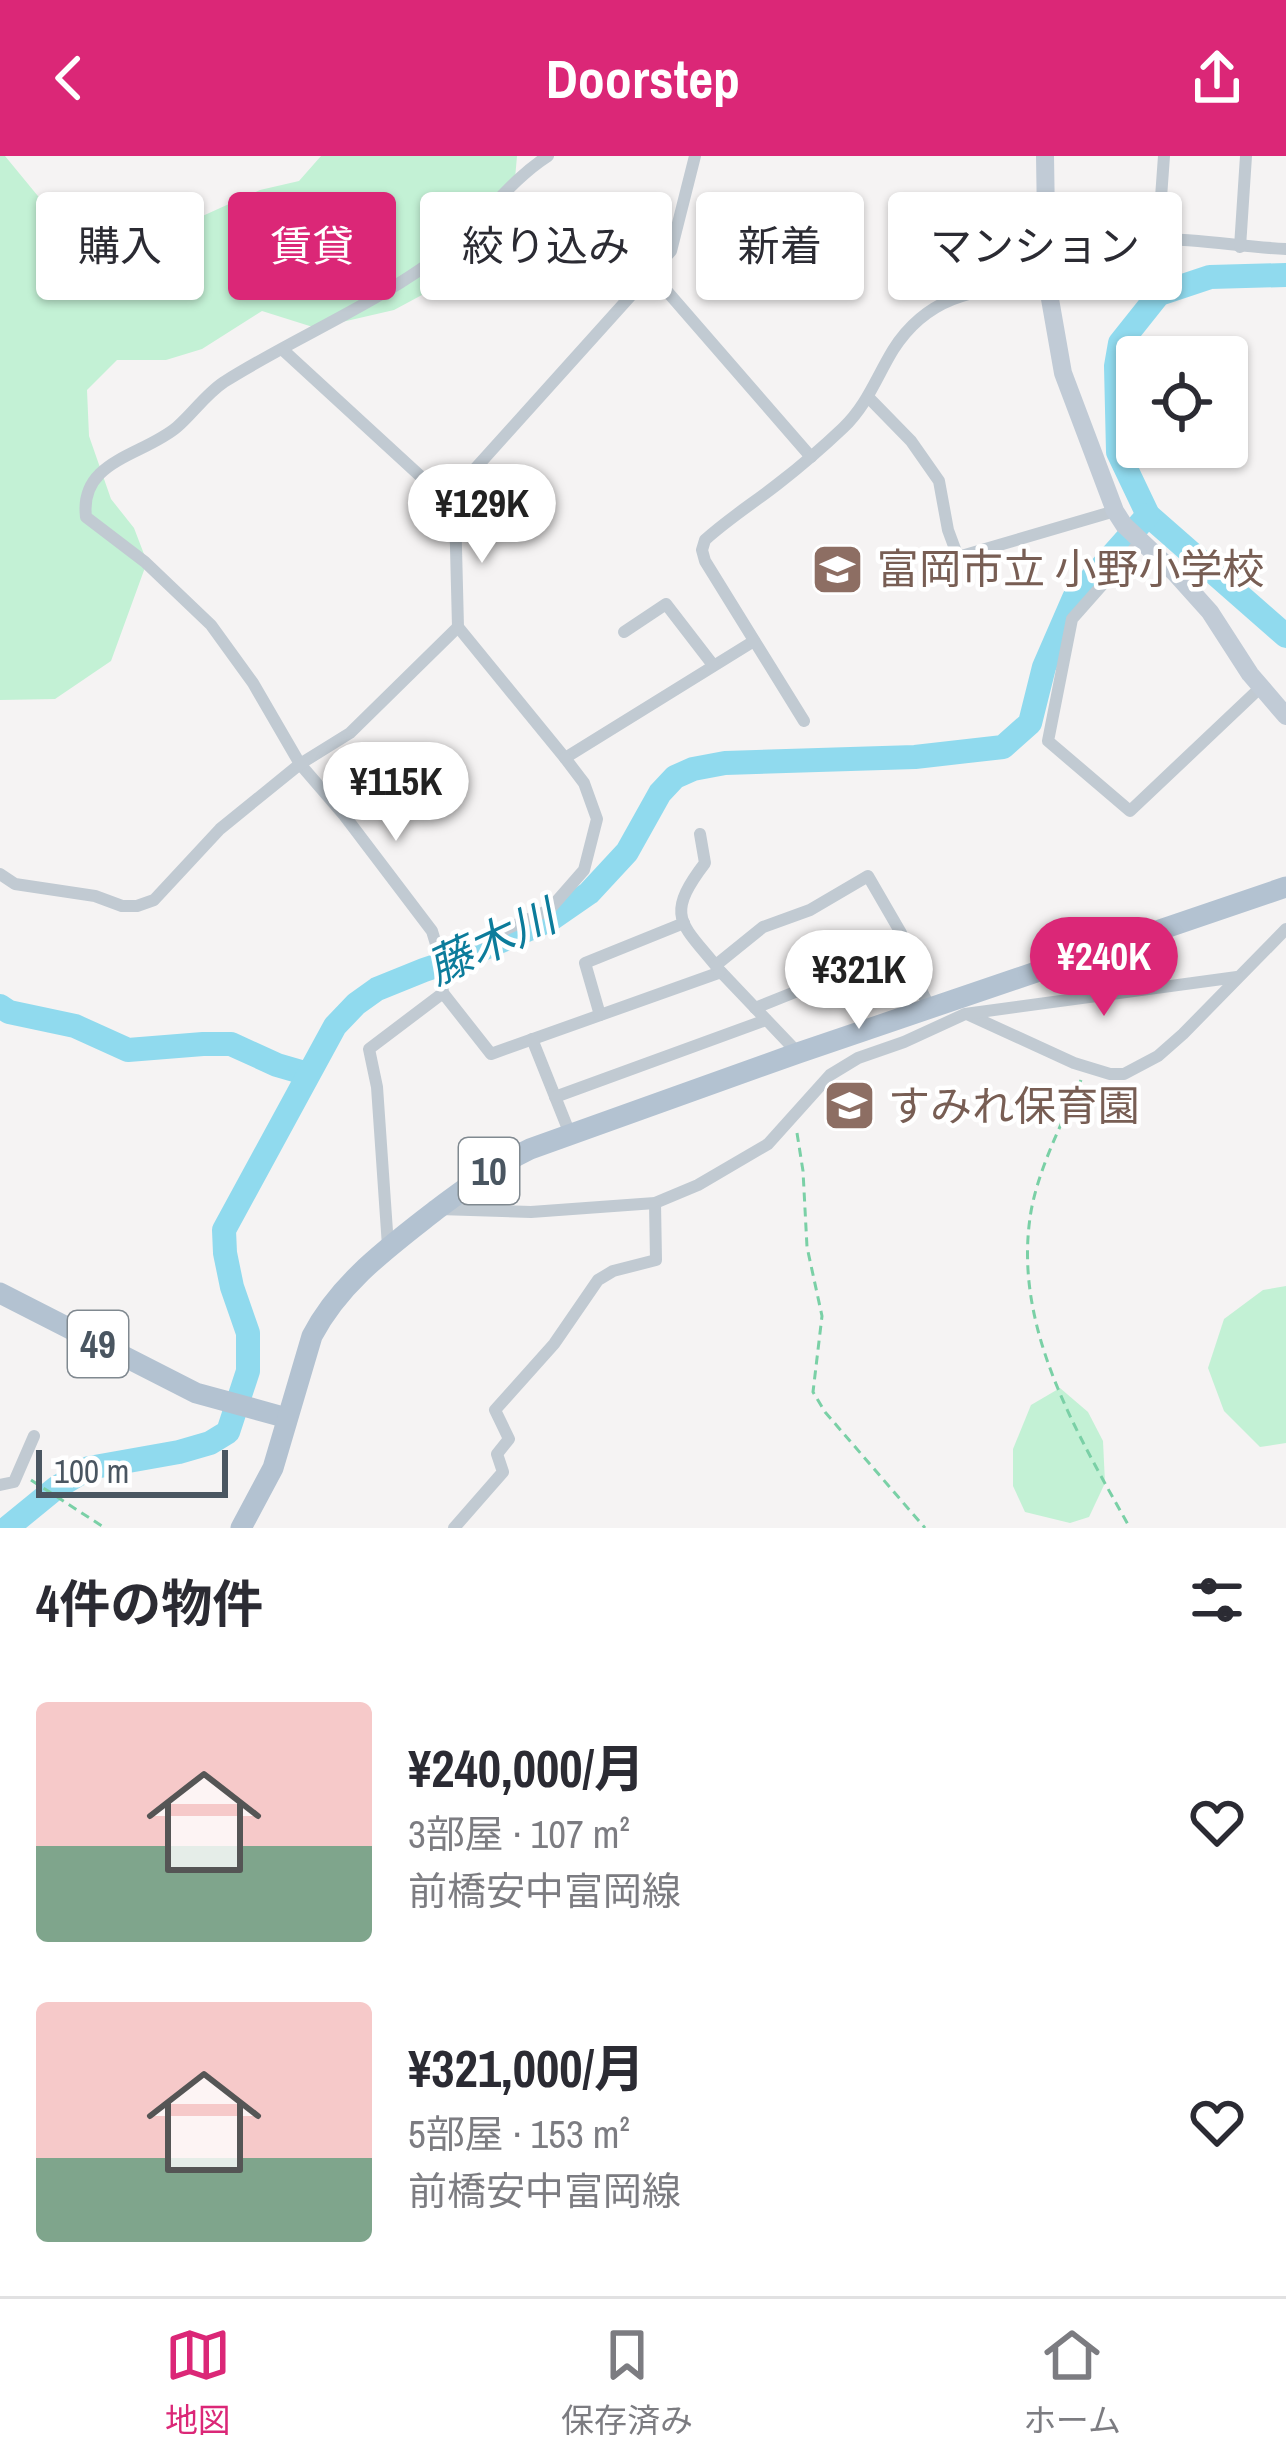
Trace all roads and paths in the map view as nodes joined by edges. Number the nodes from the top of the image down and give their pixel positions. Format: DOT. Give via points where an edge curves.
graph roads {
  1 [pos="548,156"];
  2 [pos="695,156"];
  3 [pos="1045,156"];
  4 [pos="1164,156"];
  5 [pos="1246,156"];
  6 [pos="1046,192"];
  7 [pos="672,242"];
  8 [pos="1240,247"];
  9 [pos="1286,249"];
  10 [pos="672,297"];
  11 [pos="628,300"];
  12 [pos="947,300"];
  13 [pos="1050,300"];
  14 [pos="283,350"];
  15 [pos="869,398"];
  16 [pos="811,457"];
  17 [pos="455,508"];
  18 [pos="1129,528"];
  19 [pos="458,627"];
  20 [pos="624,632"];
  21 [pos="754,641"];
  22 [pos="713,665"];
  23 [pos="1262,687"];
  24 [pos="1286,716"];
  25 [pos="805,721"];
  26 [pos="566,758"];
  27 [pos="300,764"];
  28 [pos="700,834"];
  29 [pos="0,874"];
  30 [pos="1286,887"];
  31 [pos="684,923"];
  32 [pos="1286,929"];
  33 [pos="438,951"];
  34 [pos="718,968"];
  35 [pos="1237,977"];
  36 [pos="830,978"];
  37 [pos="443,993"];
  38 [pos="963,1006"];
  39 [pos="755,1008"];
  40 [pos="930,1008"];
  41 [pos="600,1015"];
  42 [pos="766,1020"];
  43 [pos="532,1040"];
  44 [pos="797,1053"];
  45 [pos="1086,1067"];
  46 [pos="555,1096"];
  47 [pos="794,1113"];
  48 [pos="570,1134"];
  49 [pos="655,1203"];
  50 [pos="438,1209"];
  51 [pos="388,1246"];
  52 [pos="0,1293"];
  53 [pos="287,1418"];
  54 [pos="34,1436"];
  55 [pos="19,1472"];
  56 [pos="0,1485"];
  57 [pos="105,1528"];
  58 [pos="241,1528"];
  59 [pos="454,1528"];
  60 [pos="926,1528"];
  61 [pos="1130,1528"];
  1 -- 14 [label="street" via="448,250"];
  2 -- 7 [label="street"];
  3 -- 6 [label="main road"];
  4 -- 8 [label="street" via="1158,239"];
  5 -- 8 [label="street"];
  8 -- 9 [label="street"];
  10 -- 16 [label="street"];
  11 -- 17 [label="street" via="473,471"];
  12 -- 15 [label="street" via="914,322"];
  13 -- 18 [label="main road" via="1063,373"];
  14 -- 17 [label="street"];
  14 -- 27 [label="street" via="220,385 155,443 106,465 85,507 86,517 211,626"];
  15 -- 16 [label="street"];
  15 -- 18 [label="street" via="939,481 958,557"];
  16 -- 21 [label="street" via="704,544 705,561"];
  17 -- 19 [label="street"];
  18 -- 23 [label="main road" via="1210,612"];
  18 -- 23 [label="street" via="1072,619 1048,741 1130,811"];
  19 -- 26 [label="street"];
  19 -- 27 [label="street" via="350,734"];
  20 -- 22 [label="street" via="666,604"];
  21 -- 22 [label="street"];
  21 -- 25 [label="street"];
  22 -- 26 [label="street"];
  23 -- 24 [label="main road"];
  26 -- 33 [label="street" via="597,819 584,870 549,910"];
  27 -- 29 [label="street" via="144,904 15,884"];
  27 -- 33 [label="street" via="432,932"];
  28 -- 31 [label="street" via="705,863 680,906"];
  30 -- 38 [label="main road, 10"];
  31 -- 34 [label="street"];
  31 -- 41 [label="street" via="585,963"];
  32 -- 35 [label="street"];
  33 -- 37 [label="street"];
  34 -- 39 [label="street"];
  34 -- 40 [label="street" via="763,928 868,876"];
  34 -- 41 [label="street"];
  35 -- 38 [label="street"];
  35 -- 45 [label="street" via="1158,1056 1124,1074"];
  36 -- 39 [label="street"];
  37 -- 43 [label="street" via="491,1054"];
  37 -- 51 [label="street" via="369,1049"];
  38 -- 40 [label="main road, 10"];
  38 -- 45 [label="street"];
  38 -- 47 [label="street" via="904,1042 858,1058"];
  39 -- 42 [label="street"];
  40 -- 44 [label="main road, 10"];
  41 -- 43 [label="street"];
  42 -- 44 [label="street"];
  42 -- 46 [label="street"];
  43 -- 46 [label="street"];
  44 -- 48 [label="main road, 10"];
  45 -- 61 [label="path" via="1030,1217 1029,1266 1034,1318 1061,1398"];
  46 -- 48 [label="street"];
  47 -- 49 [label="street" via="768,1144"];
  47 -- 60 [label="path" via="822,1316 813,1392"];
  48 -- 50 [label="main road, 10" via="500,1163"];
  49 -- 50 [label="street"];
  49 -- 59 [label="street" via="656,1260 598,1280 495,1410 509,1439 497,1454 502,1472"];
  50 -- 51 [label="main road, 10"];
  51 -- 53 [label="main road, 10" via="322,1316"];
  52 -- 53 [label="main road, 49" via="196,1393"];
  53 -- 58 [label="main road, 10" via="273,1468"];
  54 -- 55 [label="street"];
  55 -- 56 [label="street"];
  55 -- 57 [label="path"];
}
